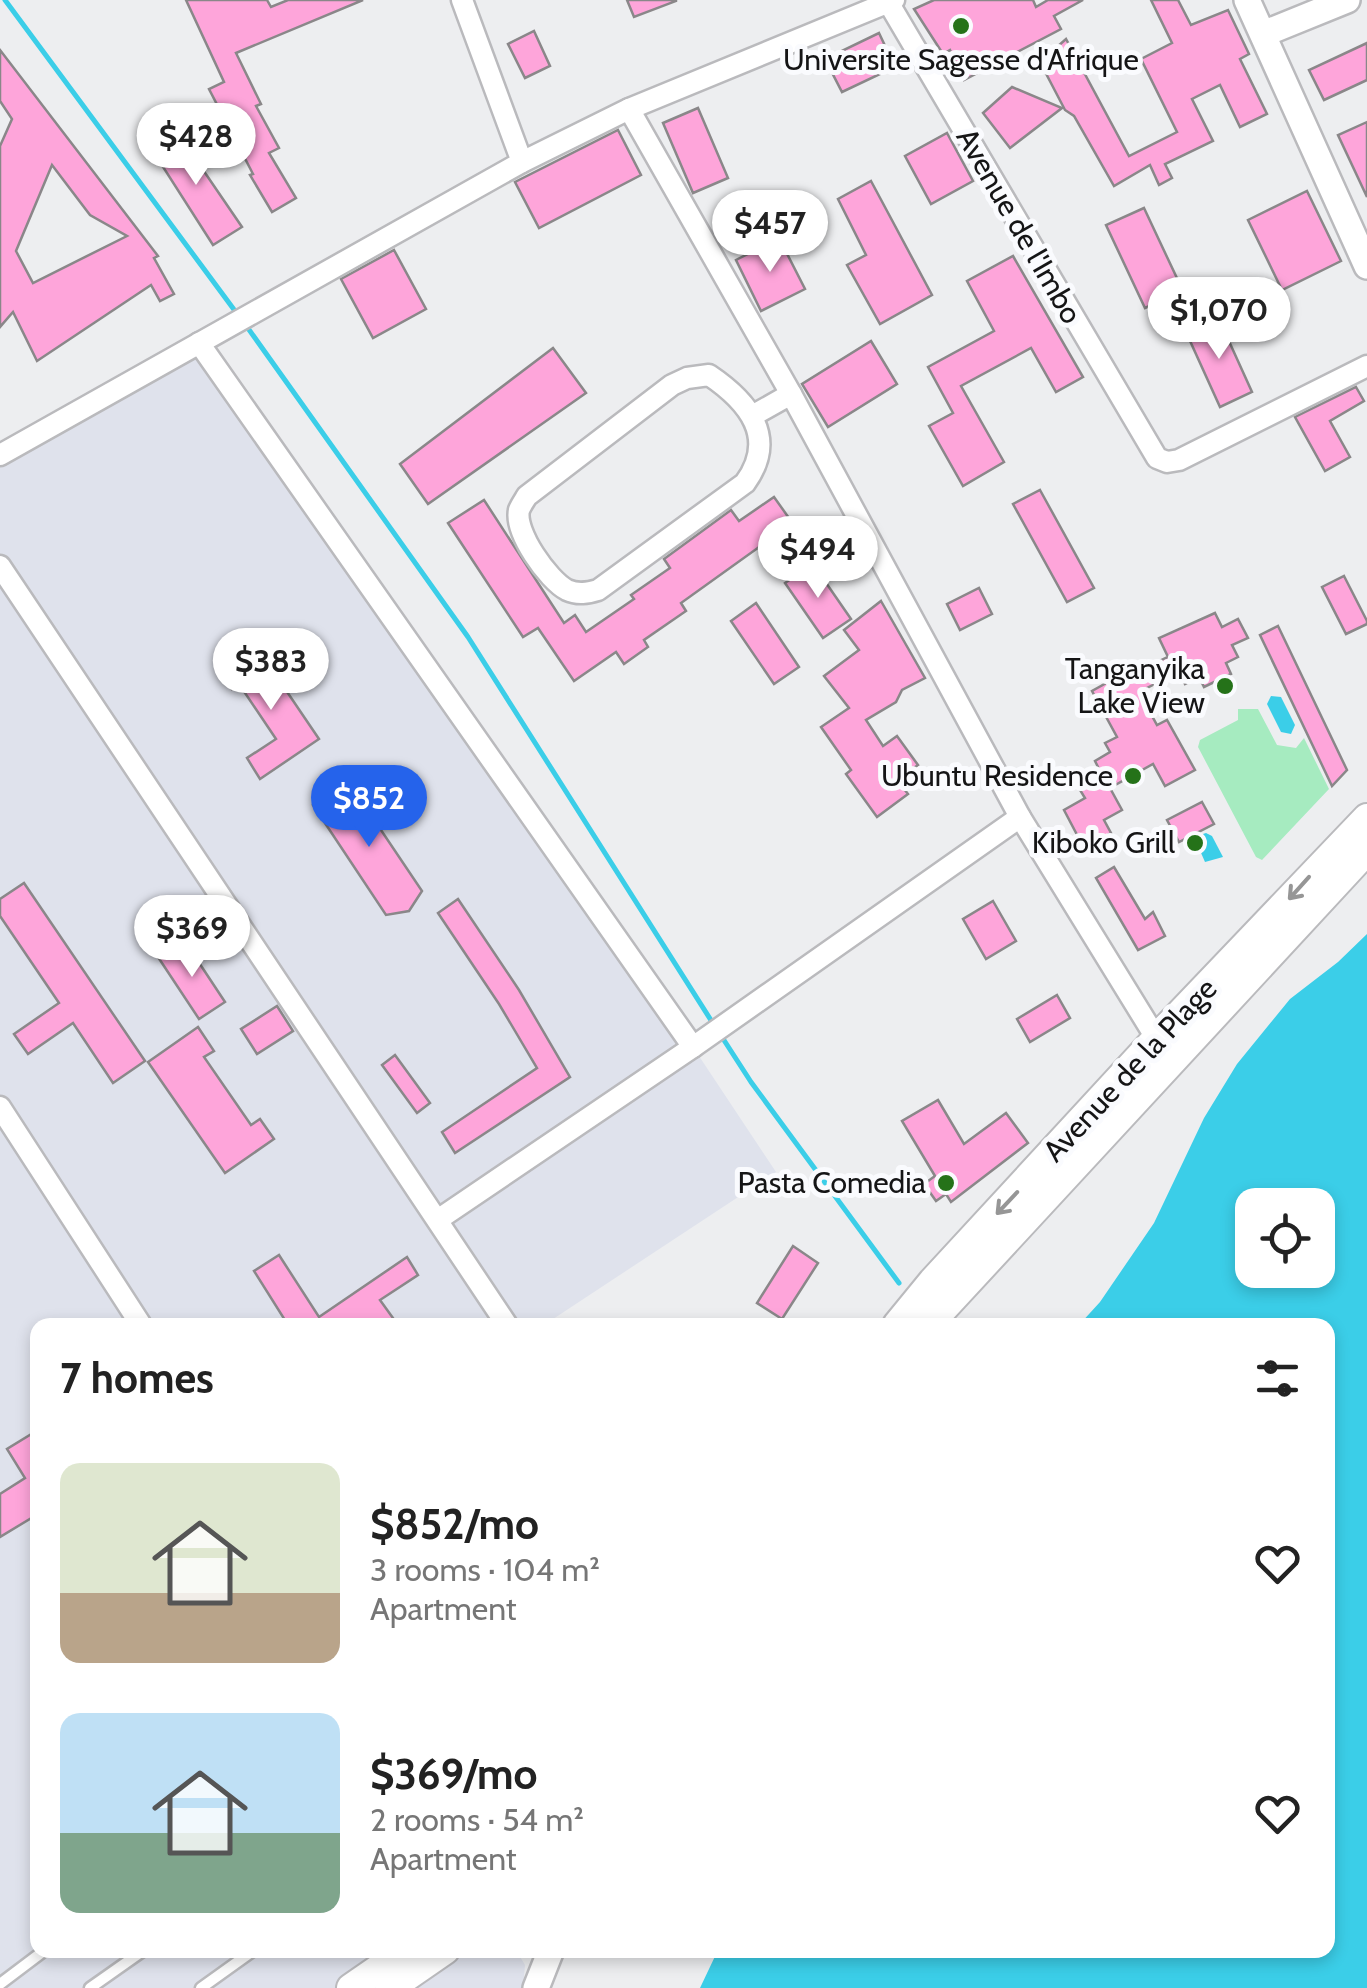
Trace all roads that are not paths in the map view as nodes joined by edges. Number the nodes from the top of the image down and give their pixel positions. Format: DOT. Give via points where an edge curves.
graph roads {
  1 [pos="462,0"];
  2 [pos="1248,0"];
  3 [pos="1347,0"];
  4 [pos="891,1"];
  5 [pos="863,6"];
  6 [pos="1263,34"];
  7 [pos="629,110"];
  8 [pos="522,162"];
  9 [pos="1367,266"];
  10 [pos="206,339"];
  11 [pos="1367,366"];
  12 [pos="791,394"];
  13 [pos="752,416"];
  14 [pos="0,455"];
  15 [pos="0,566"];
  16 [pos="1020,817"];
  17 [pos="1367,818"];
  18 [pos="1367,850"];
  19 [pos="699,1042"];
  20 [pos="1163,1049"];
  21 [pos="0,1107"];
  22 [pos="439,1220"];
  23 [pos="136,1318"];
  24 [pos="503,1318"];
  25 [pos="903,1318"];
  26 [pos="934,1318"];
  27 [pos="34,1958"];
  28 [pos="133,1958"];
  29 [pos="243,1958"];
  30 [pos="394,1958"];
  31 [pos="434,1958"];
  32 [pos="547,1958"];
  33 [pos="0,1984"];
  34 [pos="90,1988"];
  35 [pos="201,1988"];
  36 [pos="351,1988"];
  37 [pos="390,1988"];
  38 [pos="536,1988"];
  1 -- 8 [label="street"];
  2 -- 6 [label="street"];
  3 -- 6 [label="street"];
  4 -- 5 [label="street"];
  4 -- 11 [label="street, Avenue de l'Imbo" via="1157,458 1179,460"];
  5 -- 7 [label="street"];
  6 -- 9 [label="street"];
  7 -- 8 [label="street"];
  7 -- 12 [label="street"];
  8 -- 10 [label="street"];
  10 -- 14 [label="street"];
  10 -- 19 [label="street"];
  12 -- 13 [label="street"];
  12 -- 16 [label="street"];
  13 -- 13 [label="street" via="709,374 672,385 526,496 518,512 525,541 569,591 598,590 745,484 757,467 761,441"];
  15 -- 22 [label="street"];
  16 -- 19 [label="street"];
  16 -- 20 [label="street"];
  17 -- 20 [label="main road, Avenue de la Plage, one-way"];
  18 -- 20 [label="main road, Avenue de la Plage"];
  19 -- 22 [label="street"];
  20 -- 25 [label="main road, Avenue de la Plage, one-way"];
  20 -- 26 [label="main road, Avenue de la Plage"];
  21 -- 23 [label="street"];
  22 -- 24 [label="street"];
  27 -- 33 [label="lane"];
  28 -- 34 [label="lane"];
  29 -- 35 [label="lane"];
  30 -- 36 [label="main road"];
  31 -- 37 [label="main road"];
  32 -- 38 [label="street"];
}
